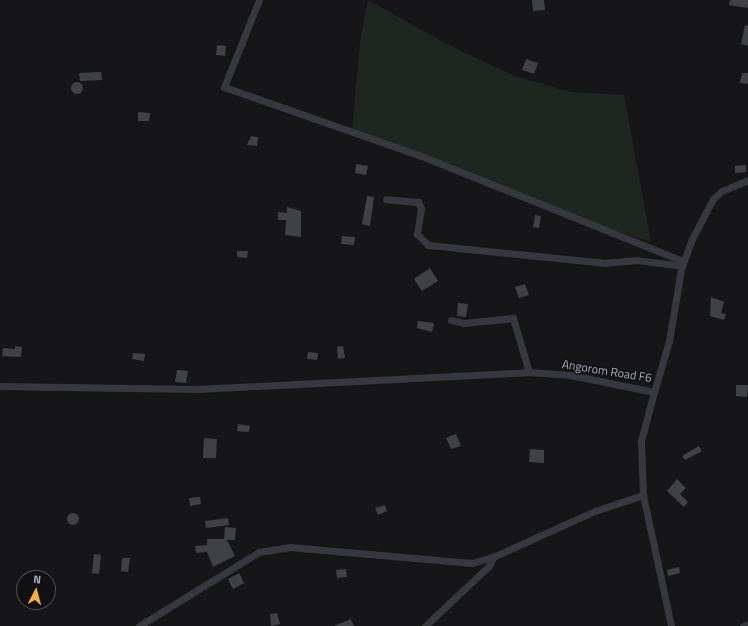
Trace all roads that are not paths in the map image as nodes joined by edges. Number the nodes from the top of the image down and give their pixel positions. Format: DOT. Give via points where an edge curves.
graph roads {
  1 [pos="259,0"];
  2 [pos="748,180"];
  3 [pos="386,199"];
  4 [pos="683,261"];
  5 [pos="452,320"];
  6 [pos="529,372"];
  7 [pos="0,386"];
  8 [pos="654,392"];
  9 [pos="643,495"];
  10 [pos="493,557"];
  11 [pos="748,624"];
  12 [pos="140,626"];
  13 [pos="425,626"];
  14 [pos="671,626"];
  15 [pos="743,626"];
  1 -- 4 [label="street" via="224,87 424,157"];
  2 -- 4 [label="street, Angorom Road F6" via="722,191 713,199"];
  3 -- 4 [label="street" via="418,202 421,208 417,234 428,245 606,263 638,260 676,265"];
  4 -- 8 [label="street, Angorom Road F6" via="669,341"];
  5 -- 6 [label="street" via="464,323 513,318"];
  6 -- 7 [label="street, Angorom Road F6" via="197,389"];
  6 -- 8 [label="street, Angorom Road F6" via="570,375"];
  8 -- 9 [label="street" via="641,441"];
  9 -- 10 [label="street" via="566,523"];
  9 -- 14 [label="street"];
  10 -- 12 [label="street" via="472,562 318,549 273,549 249,558"];
  10 -- 13 [label="street" via="485,570"];
  11 -- 15 [label="street"];
}
